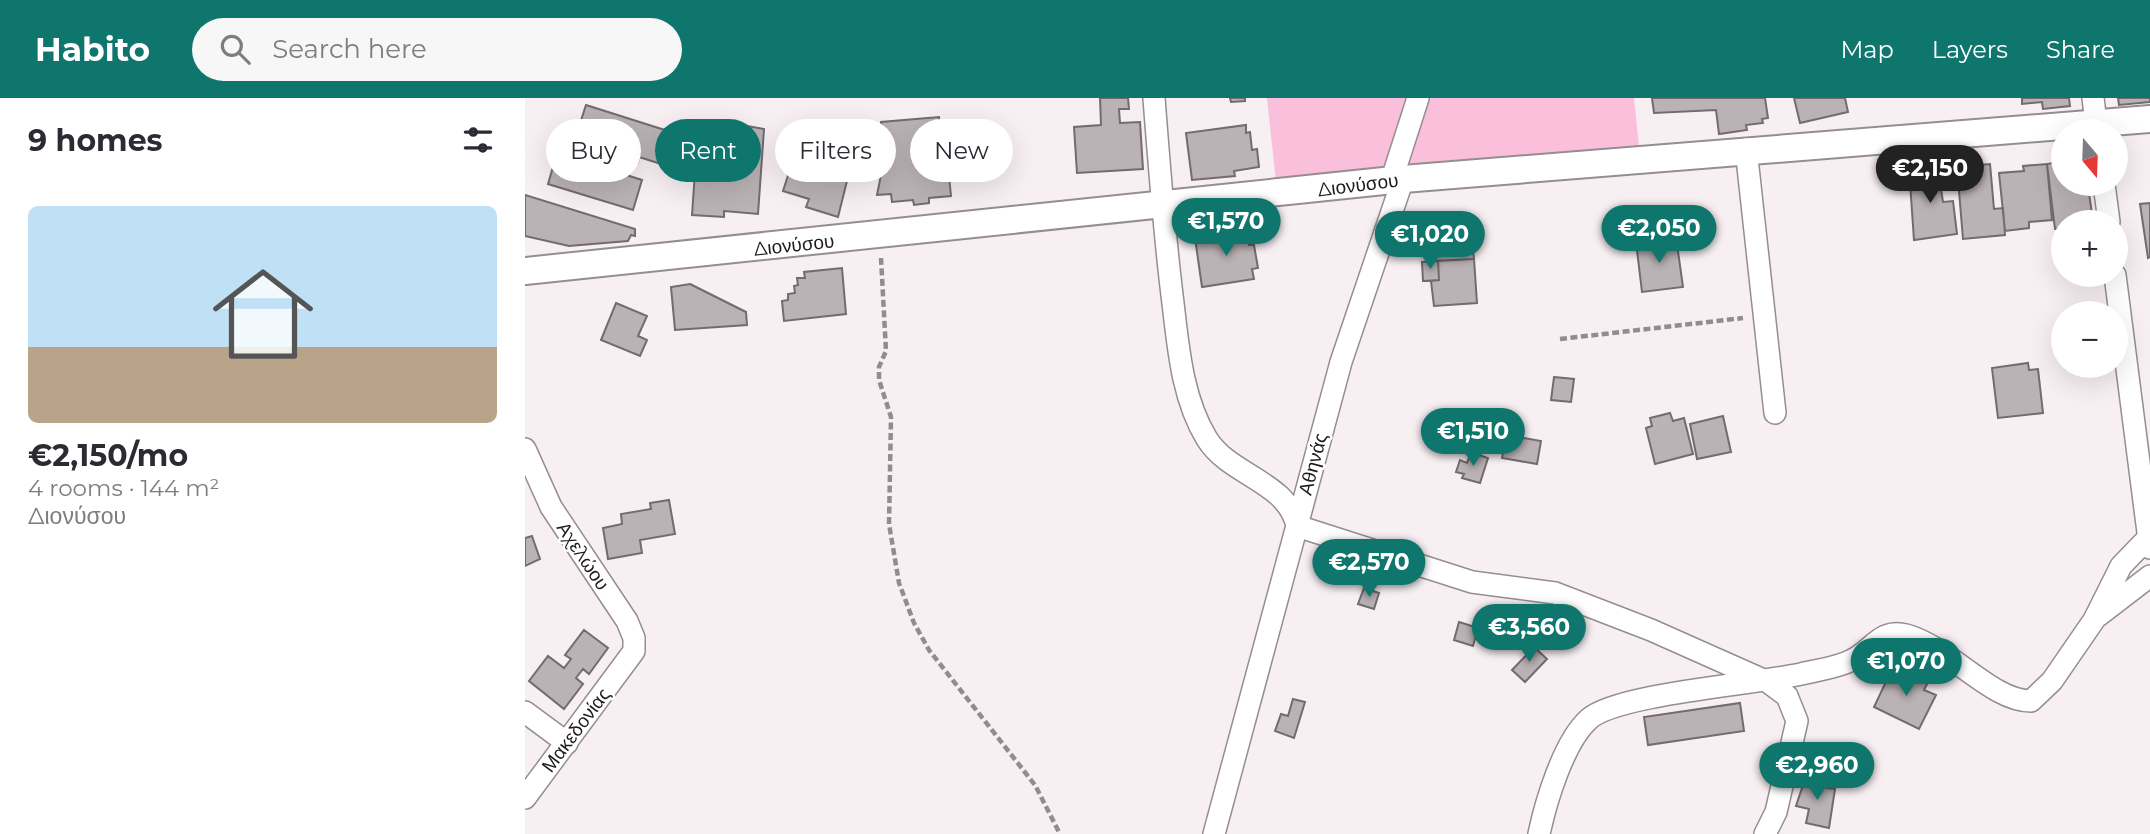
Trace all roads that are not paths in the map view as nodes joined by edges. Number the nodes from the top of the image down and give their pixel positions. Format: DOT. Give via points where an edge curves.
graph roads {
  1 [pos="1154,98"];
  2 [pos="1418,98"];
  3 [pos="2093,98"];
  4 [pos="2096,119"];
  5 [pos="2150,119"];
  6 [pos="2128,123"];
  7 [pos="2051,131"];
  8 [pos="1746,149"];
  9 [pos="1397,181"];
  10 [pos="1162,206"];
  11 [pos="525,271"];
  12 [pos="2117,287"];
  13 [pos="1775,413"];
  14 [pos="525,449"];
  15 [pos="1297,526"];
  16 [pos="2149,542"];
  17 [pos="2150,576"];
  18 [pos="2094,620"];
  19 [pos="627,661"];
  20 [pos="1768,682"];
  21 [pos="525,712"];
  22 [pos="567,743"];
  23 [pos="525,799"];
  24 [pos="1214,834"];
  25 [pos="1539,834"];
  26 [pos="1765,834"];
  1 -- 10 [label="street"];
  2 -- 9 [label="street, Αθηνάς"];
  3 -- 4 [label="street"];
  5 -- 6 [label="street, Διονύσου"];
  7 -- 8 [label="street, Διονύσου"];
  8 -- 9 [label="street, Διονύσου"];
  8 -- 13 [label="street"];
  9 -- 10 [label="street, Διονύσου"];
  9 -- 15 [label="street, Αθηνάς"];
  10 -- 11 [label="street, Διονύσου"];
  10 -- 15 [label="street" via="1183,373 1194,410 1216,450 1280,495"];
  12 -- 16 [label="street"];
  14 -- 19 [label="street, Αχελώου" via="551,507 627,621 634,638 634,651"];
  15 -- 20 [label="street" via="1472,582 1555,593"];
  15 -- 24 [label="street, Αθηνάς"];
  16 -- 18 [label="street" via="2122,566"];
  17 -- 18 [label="street"];
  18 -- 20 [label="street" via="2052,681 2031,701 2007,698 1948,655 1906,635 1889,634 1876,640 1851,661"];
  19 -- 22 [label="street, Μακεδονίας"];
  20 -- 25 [label="street" via="1616,705 1590,718 1569,744"];
  20 -- 26 [label="street" via="1787,696 1797,722 1776,811"];
  21 -- 22 [label="street"];
  22 -- 23 [label="street, Μακεδονίας"];
}
